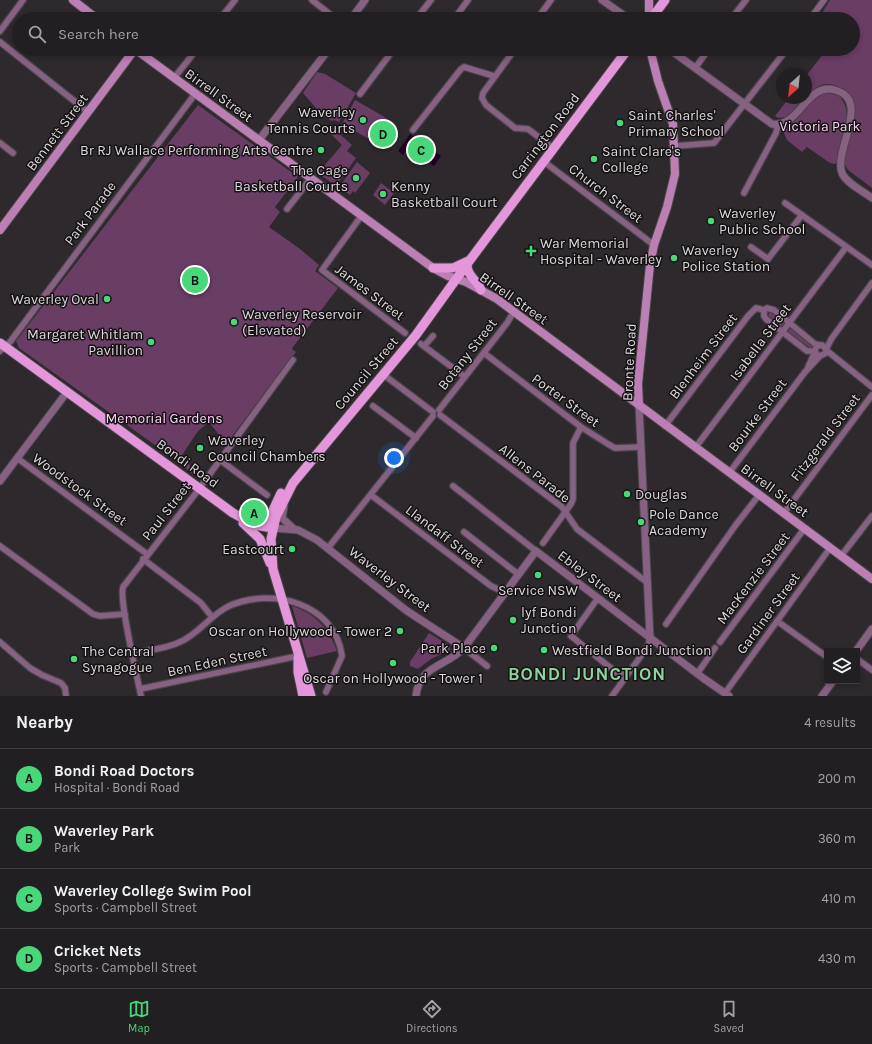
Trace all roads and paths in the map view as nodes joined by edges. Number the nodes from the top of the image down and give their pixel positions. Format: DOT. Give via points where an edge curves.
graph roads {
  1 [pos="23,0"];
  2 [pos="74,0"];
  3 [pos="235,0"];
  4 [pos="312,0"];
  5 [pos="365,0"];
  6 [pos="431,0"];
  7 [pos="468,0"];
  8 [pos="551,0"];
  9 [pos="602,0"];
  10 [pos="649,0"];
  11 [pos="665,0"];
  12 [pos="746,0"];
  13 [pos="824,0"];
  14 [pos="14,12"];
  15 [pos="88,12"];
  16 [pos="226,12"];
  17 [pos="327,12"];
  18 [pos="356,12"];
  19 [pos="422,12"];
  20 [pos="459,12"];
  21 [pos="542,12"];
  22 [pos="619,12"];
  23 [pos="650,12"];
  24 [pos="656,12"];
  25 [pos="737,12"];
  26 [pos="815,12"];
  27 [pos="12,15"];
  28 [pos="0,31"];
  29 [pos="0,42"];
  30 [pos="12,52"];
  31 [pos="18,56"];
  32 [pos="130,56"];
  33 [pos="144,56"];
  34 [pos="191,56"];
  35 [pos="323,56"];
  36 [pos="389,56"];
  37 [pos="510,56"];
  38 [pos="623,56"];
  39 [pos="652,56"];
  40 [pos="678,56"];
  41 [pos="703,56"];
  42 [pos="782,56"];
  43 [pos="694,68"];
  44 [pos="494,76"];
  45 [pos="174,78"];
  46 [pos="195,94"];
  47 [pos="360,94"];
  48 [pos="745,105"];
  49 [pos="88,112"];
  50 [pos="778,125"];
  51 [pos="413,130"];
  52 [pos="259,140"];
  53 [pos="0,143"];
  54 [pos="675,146"];
  55 [pos="553,148"];
  56 [pos="13,153"];
  57 [pos="543,161"];
  58 [pos="311,178"];
  59 [pos="744,193"];
  60 [pos="872,198"];
  61 [pos="785,203"];
  62 [pos="287,209"];
  63 [pos="362,215"];
  64 [pos="802,215"];
  65 [pos="0,229"];
  66 [pos="654,245"];
  67 [pos="751,247"];
  68 [pos="844,250"];
  69 [pos="468,262"];
  70 [pos="872,265"];
  71 [pos="433,268"];
  72 [pos="456,279"];
  73 [pos="872,283"];
  74 [pos="481,290"];
  75 [pos="764,310"];
  76 [pos="513,312"];
  77 [pos="789,324"];
  78 [pos="783,332"];
  79 [pos="405,333"];
  80 [pos="433,336"];
  81 [pos="1,347"];
  82 [pos="823,347"];
  83 [pos="815,352"];
  84 [pos="484,353"];
  85 [pos="820,356"];
  86 [pos="293,360"];
  87 [pos="805,372"];
  88 [pos="384,375"];
  89 [pos="465,377"];
  90 [pos="638,379"];
  91 [pos="872,387"];
  92 [pos="619,390"];
  93 [pos="67,392"];
  94 [pos="872,395"];
  95 [pos="639,405"];
  96 [pos="373,406"];
  97 [pos="436,413"];
  98 [pos="665,426"];
  99 [pos="581,427"];
  100 [pos="416,438"];
  101 [pos="641,447"];
  102 [pos="695,448"];
  103 [pos="17,458"];
  104 [pos="220,460"];
  105 [pos="729,473"];
  106 [pos="0,481"];
  107 [pos="453,486"];
  108 [pos="199,488"];
  109 [pos="267,495"];
  110 [pos="371,495"];
  111 [pos="759,495"];
  112 [pos="283,496"];
  113 [pos="566,512"];
  114 [pos="234,513"];
  115 [pos="784,513"];
  116 [pos="872,516"];
  117 [pos="252,524"];
  118 [pos="804,528"];
  119 [pos="268,529"];
  120 [pos="294,530"];
  121 [pos="464,532"];
  122 [pos="543,543"];
  123 [pos="0,546"];
  124 [pos="328,548"];
  125 [pos="830,548"];
  126 [pos="536,551"];
  127 [pos="148,554"];
  128 [pos="841,556"];
  129 [pos="143,559"];
  130 [pos="272,566"];
  131 [pos="518,574"];
  132 [pos="872,579"];
  133 [pos="648,583"];
  134 [pos="491,586"];
  135 [pos="507,591"];
  136 [pos="598,598"];
  137 [pos="282,600"];
  138 [pos="499,602"];
  139 [pos="125,614"];
  140 [pos="212,617"];
  141 [pos="777,621"];
  142 [pos="666,624"];
  143 [pos="872,629"];
  144 [pos="650,638"];
  145 [pos="0,642"];
  146 [pos="720,642"];
  147 [pos="464,648"];
  148 [pos="715,648"];
  149 [pos="858,648"];
  150 [pos="133,653"];
  151 [pos="824,655"];
  152 [pos="298,656"];
  153 [pos="860,661"];
  154 [pos="486,666"];
  155 [pos="872,670"];
  156 [pos="629,672"];
  157 [pos="697,674"];
  158 [pos="832,684"];
  159 [pos="140,689"];
  160 [pos="326,692"];
  161 [pos="725,695"];
  162 [pos="66,696"];
  163 [pos="141,696"];
  164 [pos="303,696"];
  165 [pos="311,696"];
  166 [pos="416,696"];
  167 [pos="612,696"];
  168 [pos="822,696"];
  1 -- 14 [label="street"];
  2 -- 15 [label="main road"];
  3 -- 16 [label="street"];
  4 -- 17 [label="street"];
  5 -- 18 [label="street"];
  6 -- 19 [label="street"];
  7 -- 20 [label="street"];
  8 -- 21 [label="street"];
  9 -- 22 [label="street"];
  10 -- 23 [label="main road"];
  11 -- 24 [label="main road"];
  12 -- 25 [label="street"];
  13 -- 26 [label="street"];
  27 -- 28 [label="street"];
  29 -- 30 [label="street"];
  31 -- 49 [label="street"];
  32 -- 49 [label="main road, Bennett Street"];
  33 -- 45 [label="main road, Birrell Street"];
  34 -- 45 [label="street"];
  35 -- 52 [label="street"];
  36 -- 47 [label="street"];
  37 -- 44 [label="street"];
  38 -- 55 [label="main road, Carrington Road"];
  39 -- 54 [label="main road, Bronte Road" via="673,124"];
  40 -- 43 [label="street"];
  41 -- 43 [label="street"];
  42 -- 48 [label="street"];
  43 -- 48 [label="street"];
  44 -- 51 [label="street" via="461,68"];
  44 -- 55 [label="street" via="483,93 482,98 486,105 515,128 528,129"];
  45 -- 46 [label="main road, Birrell Street"];
  46 -- 52 [label="main road, Birrell Street"];
  46 -- 81 [label="street, Park Parade" via="10,342"];
  48 -- 50 [label="street" via="770,124"];
  48 -- 54 [label="street" via="714,143"];
  49 -- 65 [label="main road, Bennett Street"];
  50 -- 59 [label="street"];
  50 -- 60 [label="street" via="788,120 820,90 834,89 842,94 850,105 851,115 841,158 842,173 846,179"];
  52 -- 58 [label="main road, Birrell Street"];
  53 -- 56 [label="street"];
  54 -- 66 [label="main road, Bronte Road" via="675,174"];
  55 -- 57 [label="main road, Carrington Road"];
  57 -- 66 [label="street, Church Street"];
  57 -- 69 [label="main road, Carrington Road"];
  58 -- 62 [label="street"];
  58 -- 63 [label="main road, Birrell Street"];
  61 -- 64 [label="street"];
  63 -- 71 [label="main road, Birrell Street"];
  63 -- 79 [label="street, James Street" via="322,270"];
  64 -- 67 [label="street" via="768,259"];
  64 -- 70 [label="street"];
  66 -- 90 [label="main road, Bronte Road"];
  68 -- 77 [label="street, Isabella Street"];
  69 -- 71 [label="main road" via="453,268"];
  69 -- 72 [label="main road, Carrington Road"];
  69 -- 74 [label="main road" via="468,272 478,282"];
  71 -- 72 [label="main road, Birrell Street"];
  72 -- 74 [label="main road, Birrell Street"];
  72 -- 88 [label="main road, Council Street"];
  73 -- 82 [label="street"];
  74 -- 76 [label="main road, Birrell Street"];
  75 -- 77 [label="street" via="774,310"];
  75 -- 78 [label="street" via="764,316"];
  75 -- 98 [label="street, Blenheim Street" via="756,308 748,316"];
  76 -- 84 [label="street, Botany Street"];
  76 -- 92 [label="main road, Birrell Street"];
  77 -- 78 [label="street, Isabella Street"];
  77 -- 82 [label="street"];
  78 -- 83 [label="street" via="807,351"];
  78 -- 102 [label="street, Isabella Street"];
  80 -- 89 [label="street" via="423,345"];
  81 -- 93 [label="main road, Bondi Road"];
  82 -- 83 [label="street, Bourke Street" via="816,347"];
  82 -- 85 [label="street, Bourke Street" via="824,355"];
  82 -- 91 [label="street"];
  83 -- 85 [label="street"];
  83 -- 87 [label="street, Bourke Street"];
  84 -- 89 [label="street, Botany Street"];
  84 -- 99 [label="street, Porter Street"];
  85 -- 87 [label="street, Bourke Street"];
  86 -- 104 [label="street, Paul Street"];
  87 -- 105 [label="street, Bourke Street"];
  88 -- 97 [label="street, Allens Parade"];
  88 -- 112 [label="main road, Council Street"];
  89 -- 97 [label="street, Botany Street"];
  90 -- 92 [label="main road" via="632,387"];
  90 -- 95 [label="main road, Bronte Road"];
  92 -- 95 [label="main road, Birrell Street"];
  93 -- 103 [label="street"];
  93 -- 108 [label="main road, Bondi Road"];
  94 -- 115 [label="street, Fitzgerald Street"];
  95 -- 98 [label="main road, Birrell Street"];
  95 -- 101 [label="street, Bronte Road"];
  96 -- 100 [label="street"];
  97 -- 100 [label="street, Botany Street"];
  97 -- 113 [label="street, Allens Parade"];
  98 -- 102 [label="main road, Birrell Street"];
  99 -- 101 [label="street, Porter Street" via="614,448"];
  99 -- 113 [label="street" via="573,442 573,499"];
  100 -- 110 [label="street, Botany Street"];
  101 -- 133 [label="street, Bronte Road"];
  102 -- 105 [label="main road, Birrell Street"];
  103 -- 106 [label="street"];
  103 -- 127 [label="street, Woodstock Street"];
  104 -- 108 [label="street, Paul Street"];
  104 -- 109 [label="street"];
  105 -- 111 [label="main road, Birrell Street"];
  107 -- 126 [label="street, Ebley Street"];
  108 -- 114 [label="main road, Bondi Road"];
  108 -- 127 [label="street, Paul Street"];
  110 -- 124 [label="street, Botany Street"];
  110 -- 134 [label="street, Llandaff Street"];
  111 -- 115 [label="main road, Birrell Street"];
  111 -- 142 [label="street"];
  112 -- 117 [label="main road" via="275,497 261,519"];
  112 -- 119 [label="main road, Council Street" via="273,507"];
  112 -- 120 [label="street" via="282,518"];
  113 -- 122 [label="street"];
  113 -- 133 [label="street, Allens Parade" via="577,529"];
  114 -- 117 [label="main road, Bondi Road"];
  114 -- 130 [label="main road" via="260,539"];
  115 -- 118 [label="main road, Birrell Street"];
  116 -- 128 [label="street"];
  117 -- 119 [label="main road, Bondi Road"];
  118 -- 125 [label="main road, Birrell Street"];
  118 -- 146 [label="street, MacKenzie Street"];
  119 -- 120 [label="street, Waverley Street"];
  119 -- 130 [label="main road"];
  120 -- 124 [label="street, Waverley Street" via="307,534"];
  121 -- 131 [label="street"];
  123 -- 139 [label="street" via="92,614"];
  124 -- 147 [label="street, Waverley Street" via="408,611"];
  125 -- 128 [label="main road, Birrell Street"];
  125 -- 141 [label="street, Gardiner Street"];
  126 -- 131 [label="street"];
  126 -- 136 [label="street, Ebley Street"];
  127 -- 129 [label="street, Paul Street"];
  128 -- 132 [label="main road, Birrell Street"];
  129 -- 139 [label="street, Paul Street" via="123,587"];
  129 -- 140 [label="street" via="201,603"];
  130 -- 137 [label="main road"];
  131 -- 135 [label="street"];
  133 -- 144 [label="street, Bronte Road"];
  134 -- 135 [label="street, Llandaff Street"];
  134 -- 138 [label="street" via="498,595"];
  135 -- 138 [label="street"];
  136 -- 144 [label="street, Ebley Street"];
  136 -- 156 [label="street" via="571,636 617,673"];
  137 -- 140 [label="street" via="252,599 230,606"];
  137 -- 152 [label="main road"];
  137 -- 160 [label="street" via="303,605 317,613 331,627 338,640 342,656"];
  138 -- 147 [label="street"];
  139 -- 150 [label="street, Paul Street"];
  140 -- 150 [label="street" via="182,641"];
  141 -- 151 [label="street"];
  141 -- 161 [label="street, Gardiner Street"];
  143 -- 149 [label="street"];
  144 -- 156 [label="street, Bronte Road" via="648,646"];
  144 -- 157 [label="street, Ebley Street"];
  145 -- 162 [label="street" via="30,668 61,683"];
  147 -- 154 [label="street, Waverley Street"];
  147 -- 166 [label="street" via="452,659 428,671 418,684"];
  148 -- 157 [label="street"];
  150 -- 159 [label="street, Paul Street"];
  152 -- 159 [label="street, Ben Eden Street"];
  152 -- 164 [label="main road"];
  152 -- 165 [label="main road" via="304,667"];
  153 -- 155 [label="street"];
  156 -- 167 [label="street, Bronte Road"];
  157 -- 161 [label="street, Ebley Street"];
  158 -- 168 [label="street"];
  159 -- 163 [label="street, Paul Street"];
}
